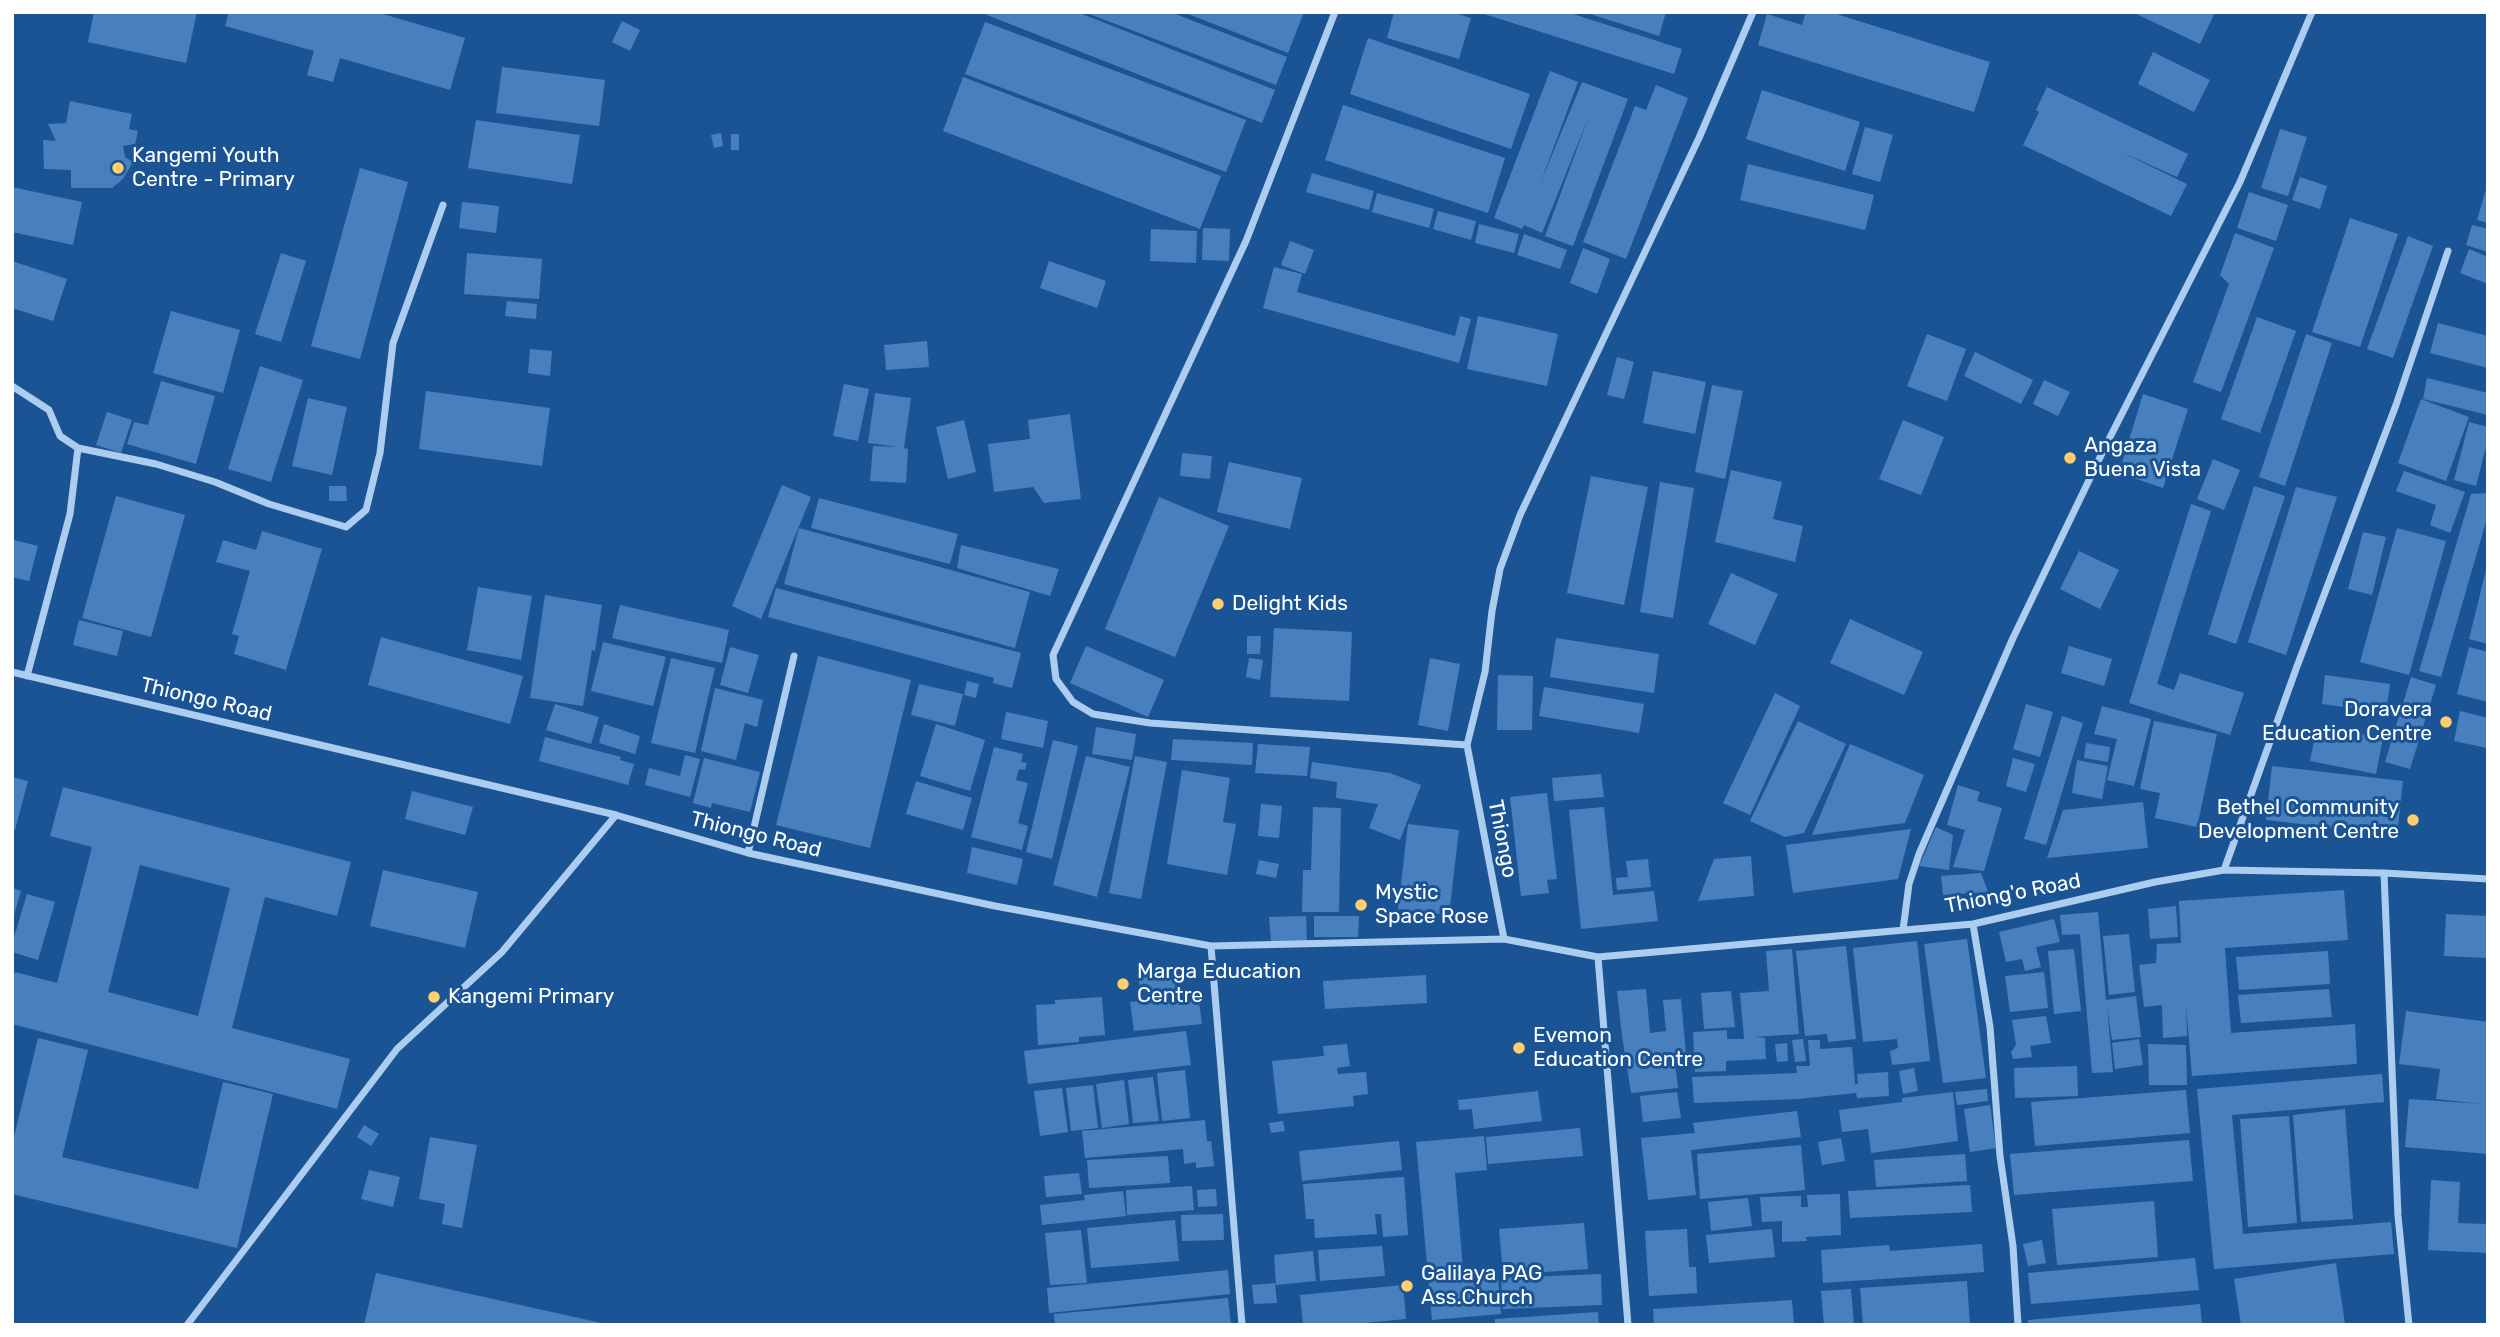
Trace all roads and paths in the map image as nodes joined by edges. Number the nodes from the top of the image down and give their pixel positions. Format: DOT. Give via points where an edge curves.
graph roads {
  1 [pos="1335,12"];
  2 [pos="1753,12"];
  3 [pos="2312,12"];
  4 [pos="443,205"];
  5 [pos="2448,251"];
  6 [pos="12,386"];
  7 [pos="78,448"];
  8 [pos="794,656"];
  9 [pos="12,673"];
  10 [pos="27,676"];
  11 [pos="1466,745"];
  12 [pos="615,816"];
  13 [pos="748,853"];
  14 [pos="2224,870"];
  15 [pos="2384,873"];
  16 [pos="2488,879"];
  17 [pos="1973,924"];
  18 [pos="1903,930"];
  19 [pos="1504,939"];
  20 [pos="1211,946"];
  21 [pos="1598,957"];
  22 [pos="187,1325"];
  23 [pos="1242,1325"];
  24 [pos="1628,1325"];
  25 [pos="2018,1325"];
  26 [pos="2409,1325"];
  1 -- 11 [label="street" via="1246,241 1053,655 1056,679 1073,702 1093,714 1150,723"];
  2 -- 11 [label="street" via="1687,164 1520,515 1500,569 1485,673"];
  3 -- 18 [label="street" via="2240,182 2012,638 1919,853"];
  4 -- 7 [label="street" via="393,343 380,453 366,510 346,527 156,464"];
  5 -- 14 [label="street" via="2396,405"];
  6 -- 7 [label="street" via="49,410 60,436"];
  7 -- 10 [label="street" via="70,514"];
  8 -- 13 [label="street"];
  9 -- 10 [label="street, Thiongo Road"];
  10 -- 12 [label="street, Thiongo Road"];
  11 -- 19 [label="street, Thiongo"];
  12 -- 13 [label="street, Thiongo Road"];
  12 -- 22 [label="street" via="502,953 397,1049"];
  13 -- 20 [label="street, Thiongo Road"];
  14 -- 15 [label="street, Thiong'o Road"];
  14 -- 17 [label="street, Thiong'o Road"];
  15 -- 16 [label="street, Thiong'o Road"];
  15 -- 26 [label="street" via="2398,1216"];
  17 -- 18 [label="street, Thiong'o Road"];
  17 -- 25 [label="street" via="1990,1027"];
  18 -- 21 [label="street, Thiong'o Road"];
  19 -- 20 [label="street, Thiongo Road"];
  19 -- 21 [label="street, Thiong'o Road"];
  20 -- 23 [label="street"];
  21 -- 24 [label="street"];
}
